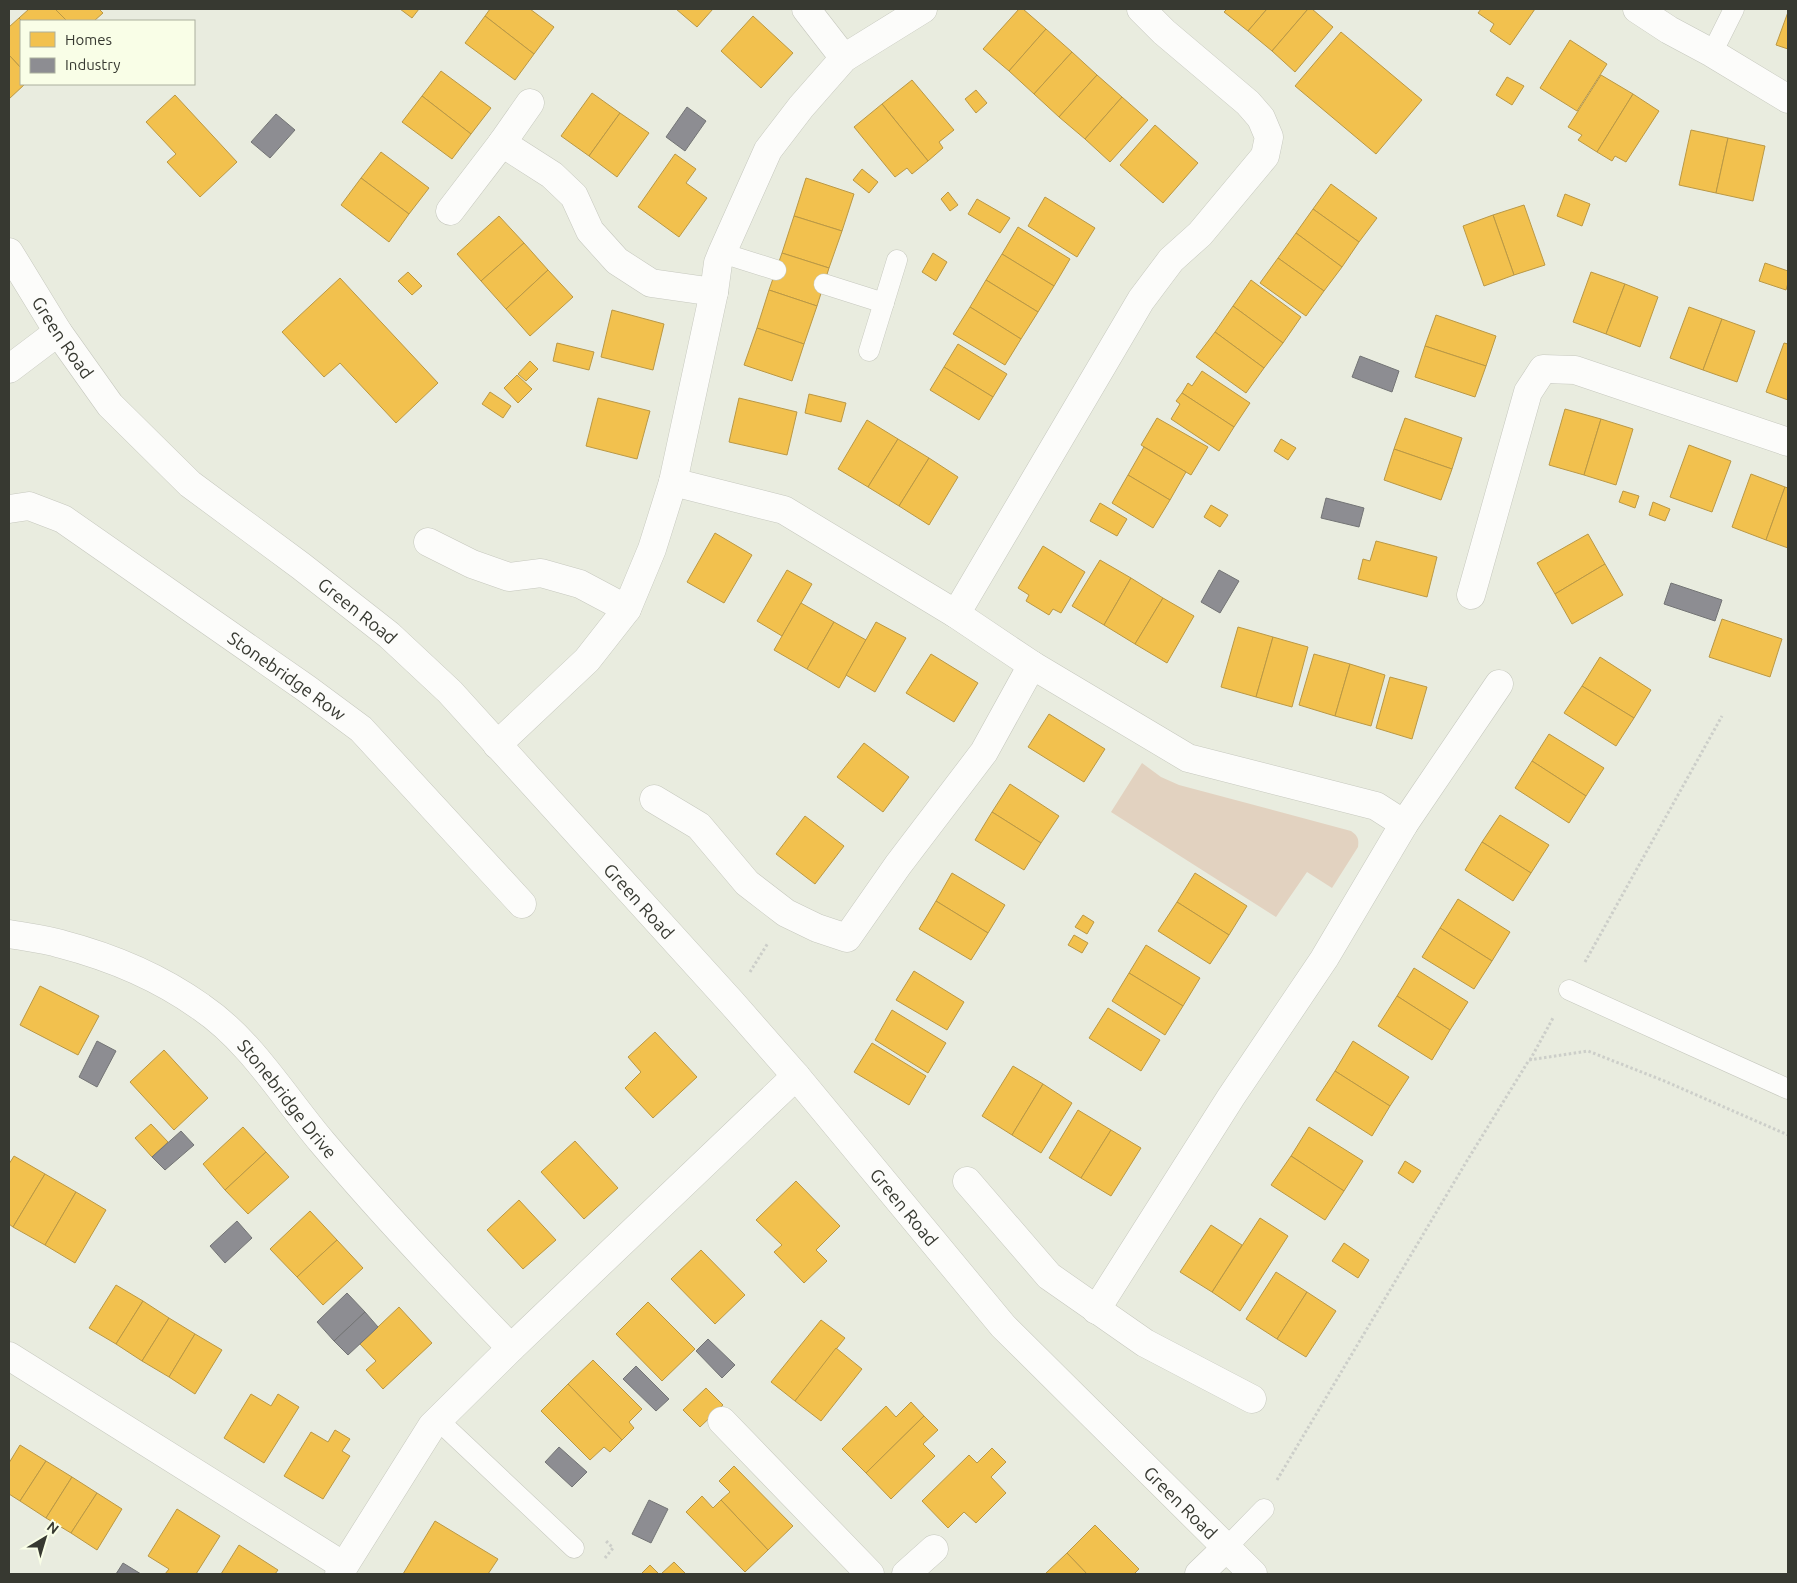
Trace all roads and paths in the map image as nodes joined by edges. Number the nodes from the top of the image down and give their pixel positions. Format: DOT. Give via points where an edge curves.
graph roads {
  1 [pos="806,9"];
  2 [pos="923,9"];
  3 [pos="1141,9"];
  4 [pos="1637,9"];
  5 [pos="1734,9"];
  6 [pos="1712,53"];
  7 [pos="844,58"];
  8 [pos="1788,98"];
  9 [pos="530,103"];
  10 [pos="502,144"];
  11 [pos="450,211"];
  12 [pos="9,252"];
  13 [pos="722,253"];
  14 [pos="897,260"];
  15 [pos="776,270"];
  16 [pos="824,284"];
  17 [pos="714,292"];
  18 [pos="884,303"];
  19 [pos="58,332"];
  20 [pos="870,352"];
  21 [pos="9,369"];
  22 [pos="1788,442"];
  23 [pos="673,482"];
  24 [pos="9,509"];
  25 [pos="428,542"];
  26 [pos="1471,595"];
  27 [pos="627,609"];
  28 [pos="956,614"];
  29 [pos="1032,665"];
  30 [pos="1499,684"];
  31 [pos="1722,716"];
  32 [pos="497,745"];
  33 [pos="654,799"];
  34 [pos="1404,824"];
  35 [pos="522,904"];
  36 [pos="786,913"];
  37 [pos="9,934"];
  38 [pos="1569,990"];
  39 [pos="732,1003"];
  40 [pos="1529,1060"];
  41 [pos="796,1076"];
  42 [pos="1788,1089"];
  43 [pos="1788,1135"];
  44 [pos="967,1181"];
  45 [pos="1096,1310"];
  46 [pos="511,1348"];
  47 [pos="9,1356"];
  48 [pos="1252,1399"];
  49 [pos="438,1420"];
  50 [pos="722,1421"];
  51 [pos="1264,1509"];
  52 [pos="574,1548"];
  53 [pos="1226,1548"];
  54 [pos="934,1549"];
  55 [pos="341,1570"];
  56 [pos="870,1574"];
  57 [pos="906,1574"];
  58 [pos="1199,1574"];
  59 [pos="1253,1574"];
  1 -- 7 [label="street"];
  2 -- 7 [label="street"];
  3 -- 28 [label="street" via="1261,118 1268,137 1265,156 1200,234 1171,260 1141,300"];
  4 -- 6 [label="street"];
  5 -- 6 [label="lane"];
  6 -- 8 [label="street"];
  7 -- 13 [label="street" via="768,150"];
  9 -- 10 [label="street"];
  10 -- 11 [label="street"];
  10 -- 17 [label="street" via="552,175 574,196 590,231 618,261 652,283"];
  12 -- 19 [label="street, Green Road"];
  13 -- 15 [label="lane"];
  13 -- 17 [label="street"];
  14 -- 18 [label="lane"];
  16 -- 18 [label="lane"];
  17 -- 23 [label="street"];
  18 -- 20 [label="lane"];
  19 -- 21 [label="street"];
  19 -- 32 [label="street, Green Road" via="110,405 190,484 389,635 450,692"];
  22 -- 26 [label="street" via="1574,370 1542,369 1528,392"];
  23 -- 27 [label="street" via="652,549"];
  23 -- 28 [label="street" via="784,510"];
  24 -- 35 [label="street, Stonebridge Row" via="29,506 63,519 361,729"];
  25 -- 27 [label="street" via="472,564 509,577 541,574 580,584"];
  27 -- 32 [label="street" via="587,660"];
  28 -- 29 [label="street"];
  29 -- 34 [label="street" via="1188,758 1376,806"];
  29 -- 36 [label="street" via="984,752 847,938"];
  30 -- 34 [label="street"];
  31 -- 38 [label="path"];
  32 -- 39 [label="street, Green Road"];
  33 -- 36 [label="street" via="699,826 747,883"];
  34 -- 45 [label="street" via="1324,959"];
  36 -- 39 [label="path"];
  37 -- 46 [label="street, Stonebridge Drive" via="60,943 99,955 151,976 202,1008 242,1042 320,1140 394,1225"];
  38 -- 40 [label="path"];
  38 -- 42 [label="lane"];
  39 -- 41 [label="street, Green Road"];
  40 -- 43 [label="path" via="1588,1051"];
  40 -- 51 [label="path" via="1281,1473"];
  41 -- 46 [label="street"];
  41 -- 53 [label="street, Green Road" via="1003,1326"];
  44 -- 45 [label="street" via="1049,1276"];
  45 -- 48 [label="street" via="1144,1343"];
  46 -- 49 [label="street"];
  47 -- 55 [label="street"];
  49 -- 52 [label="lane"];
  49 -- 55 [label="street"];
  50 -- 56 [label="street"];
  51 -- 53 [label="lane"];
  53 -- 58 [label="street"];
  53 -- 59 [label="street, Green Road"];
  54 -- 57 [label="street"];
}
